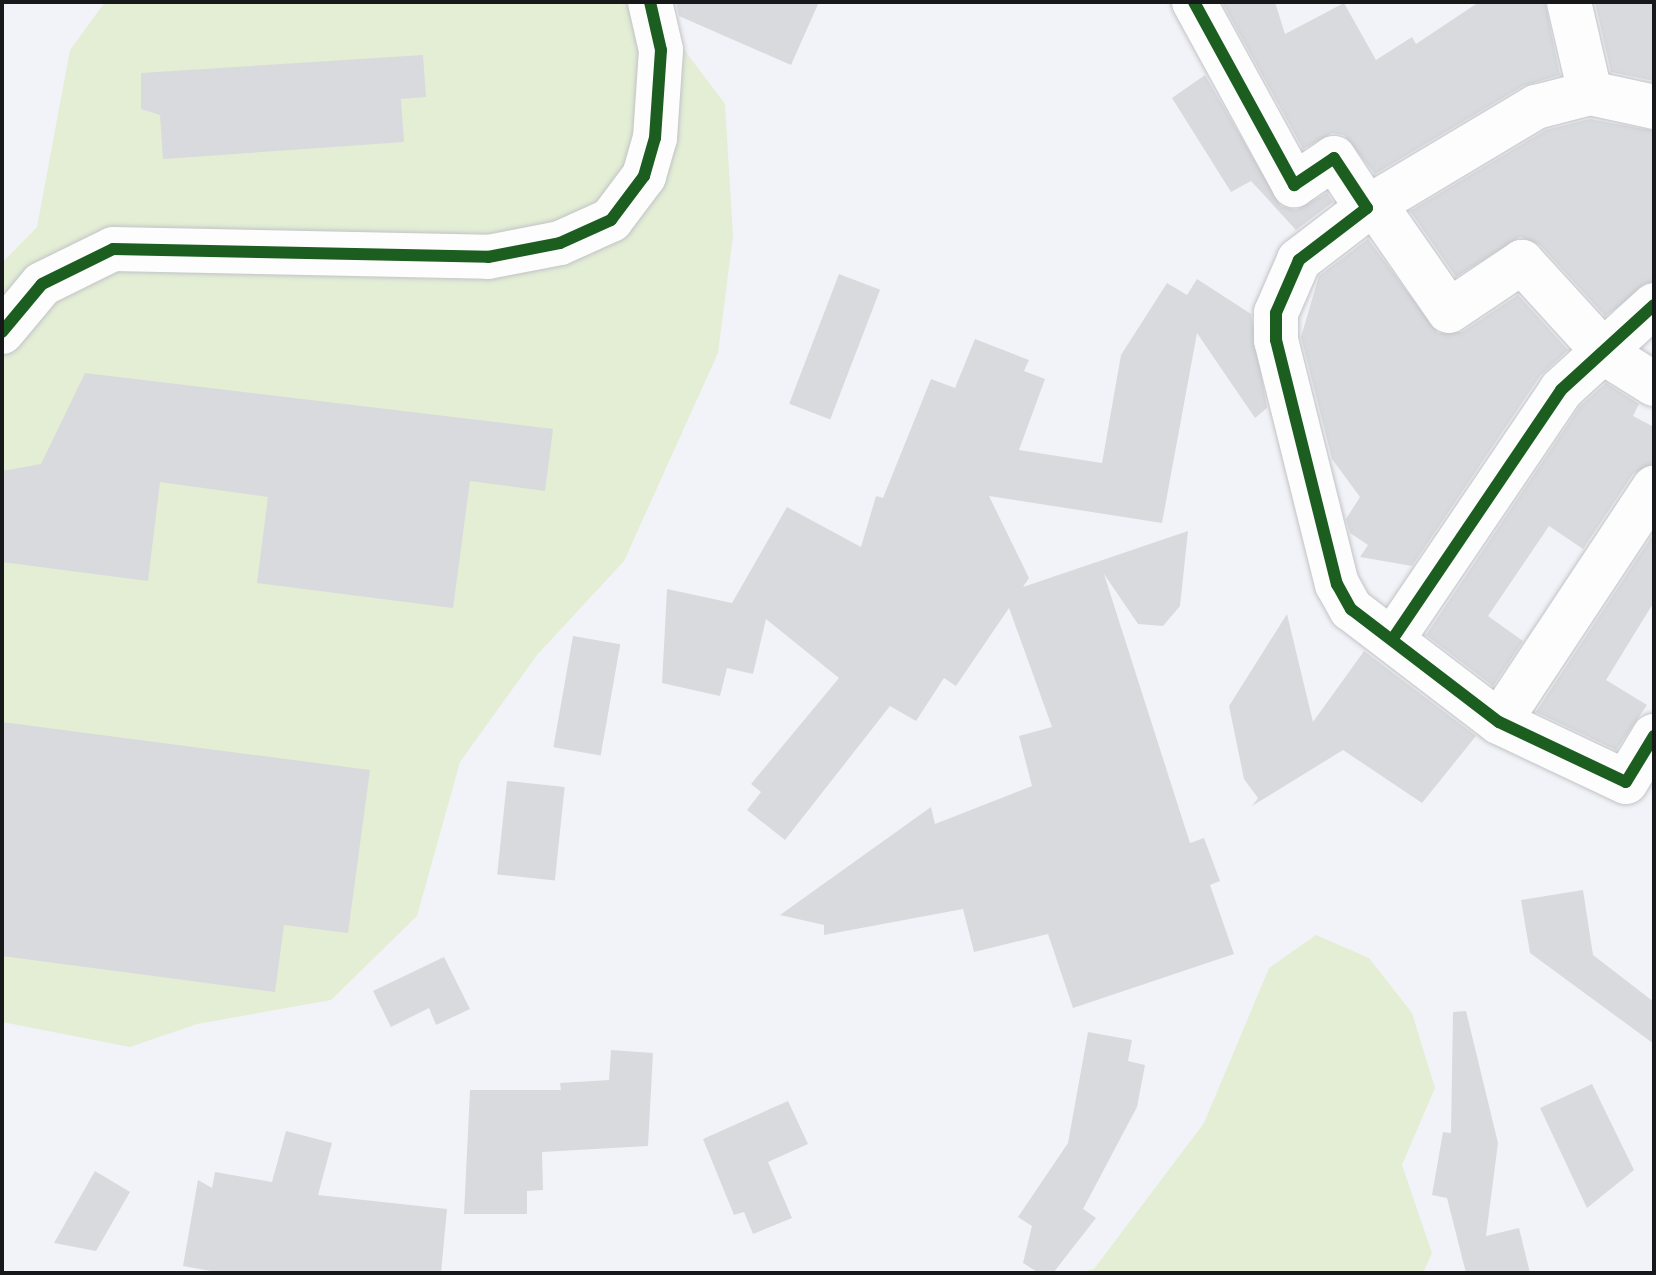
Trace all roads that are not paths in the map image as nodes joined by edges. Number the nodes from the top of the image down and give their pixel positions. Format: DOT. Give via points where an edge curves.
graph roads {
  1 [pos="650,2"];
  2 [pos="1194,2"];
  3 [pos="1569,2"];
  4 [pos="1590,93"];
  5 [pos="1654,107"];
  6 [pos="1370,205"];
  7 [pos="1654,305"];
  8 [pos="2,332"];
  9 [pos="1606,354"];
  10 [pos="1654,384"];
  11 [pos="1654,488"];
  12 [pos="1394,637"];
  13 [pos="1499,722"];
  14 [pos="1654,736"];
  1 -- 8 [label="street" via="661,50 655,138 630,204 611,220 560,243 488,257 113,249 42,284"];
  2 -- 6 [label="street" via="1294,185 1334,158"];
  3 -- 4 [label="street"];
  4 -- 5 [label="street"];
  4 -- 6 [label="street" via="1536,107"];
  6 -- 9 [label="street" via="1449,311 1522,262"];
  6 -- 12 [label="street" via="1299,260 1276,313 1276,340 1337,584 1357,617"];
  7 -- 9 [label="street"];
  9 -- 10 [label="street"];
  9 -- 12 [label="street" via="1561,390"];
  11 -- 13 [label="street"];
  12 -- 13 [label="street"];
  13 -- 14 [label="street" via="1626,782"];
}
